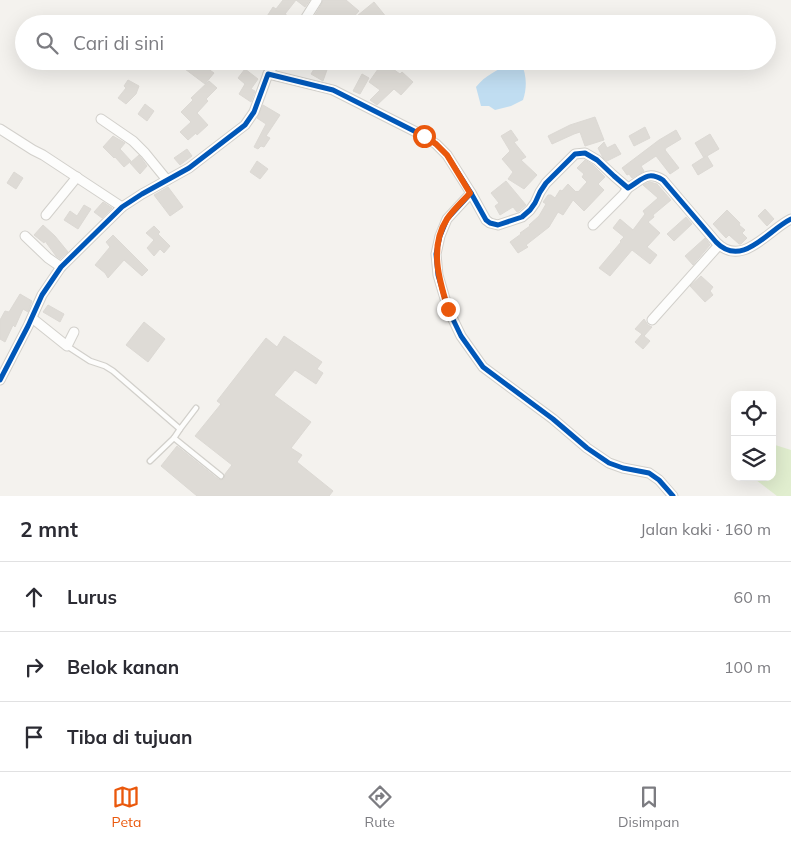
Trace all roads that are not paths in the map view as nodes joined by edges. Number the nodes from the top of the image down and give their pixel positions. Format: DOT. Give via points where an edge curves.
graph roads {
  1 [pos="317,0"];
  2 [pos="308,15"];
  3 [pos="270,70"];
  4 [pos="268,74"];
  5 [pos="101,119"];
  6 [pos="0,129"];
  7 [pos="77,177"];
  8 [pos="167,180"];
  9 [pos="628,188"];
  10 [pos="470,193"];
  11 [pos="122,207"];
  12 [pos="46,215"];
  13 [pos="791,219"];
  14 [pos="593,226"];
  15 [pos="25,236"];
  16 [pos="719,245"];
  17 [pos="61,268"];
  18 [pos="32,318"];
  19 [pos="652,320"];
  20 [pos="74,332"];
  21 [pos="68,346"];
  22 [pos="3,370"];
  23 [pos="0,380"];
  24 [pos="196,408"];
  25 [pos="180,429"];
  26 [pos="174,438"];
  27 [pos="150,461"];
  28 [pos="221,476"];
  29 [pos="673,496"];
  1 -- 2 [label="street"];
  3 -- 4 [label="street"];
  4 -- 8 [label="street" via="254,112 245,125 190,168"];
  4 -- 10 [label="street" via="333,90 424,136 447,155"];
  5 -- 8 [label="street" via="133,141"];
  6 -- 7 [label="street"];
  7 -- 11 [label="street"];
  7 -- 12 [label="street"];
  8 -- 11 [label="street"];
  9 -- 10 [label="street" via="598,160 585,153 575,154 546,183 536,203 522,217 498,225 490,223"];
  9 -- 14 [label="street"];
  9 -- 16 [label="street" via="648,175 657,176"];
  10 -- 29 [label="street" via="447,219 436,254 448,309 461,336 483,367 587,448 610,463 649,473"];
  11 -- 17 [label="street"];
  13 -- 16 [label="street" via="750,248 738,252"];
  15 -- 17 [label="street"];
  16 -- 19 [label="street"];
  17 -- 18 [label="street" via="42,295"];
  18 -- 21 [label="street"];
  18 -- 22 [label="street"];
  20 -- 21 [label="street"];
  21 -- 25 [label="lane" via="113,371"];
  22 -- 23 [label="street"];
  24 -- 25 [label="lane"];
  25 -- 26 [label="lane"];
  26 -- 27 [label="lane"];
  26 -- 28 [label="lane"];
}
